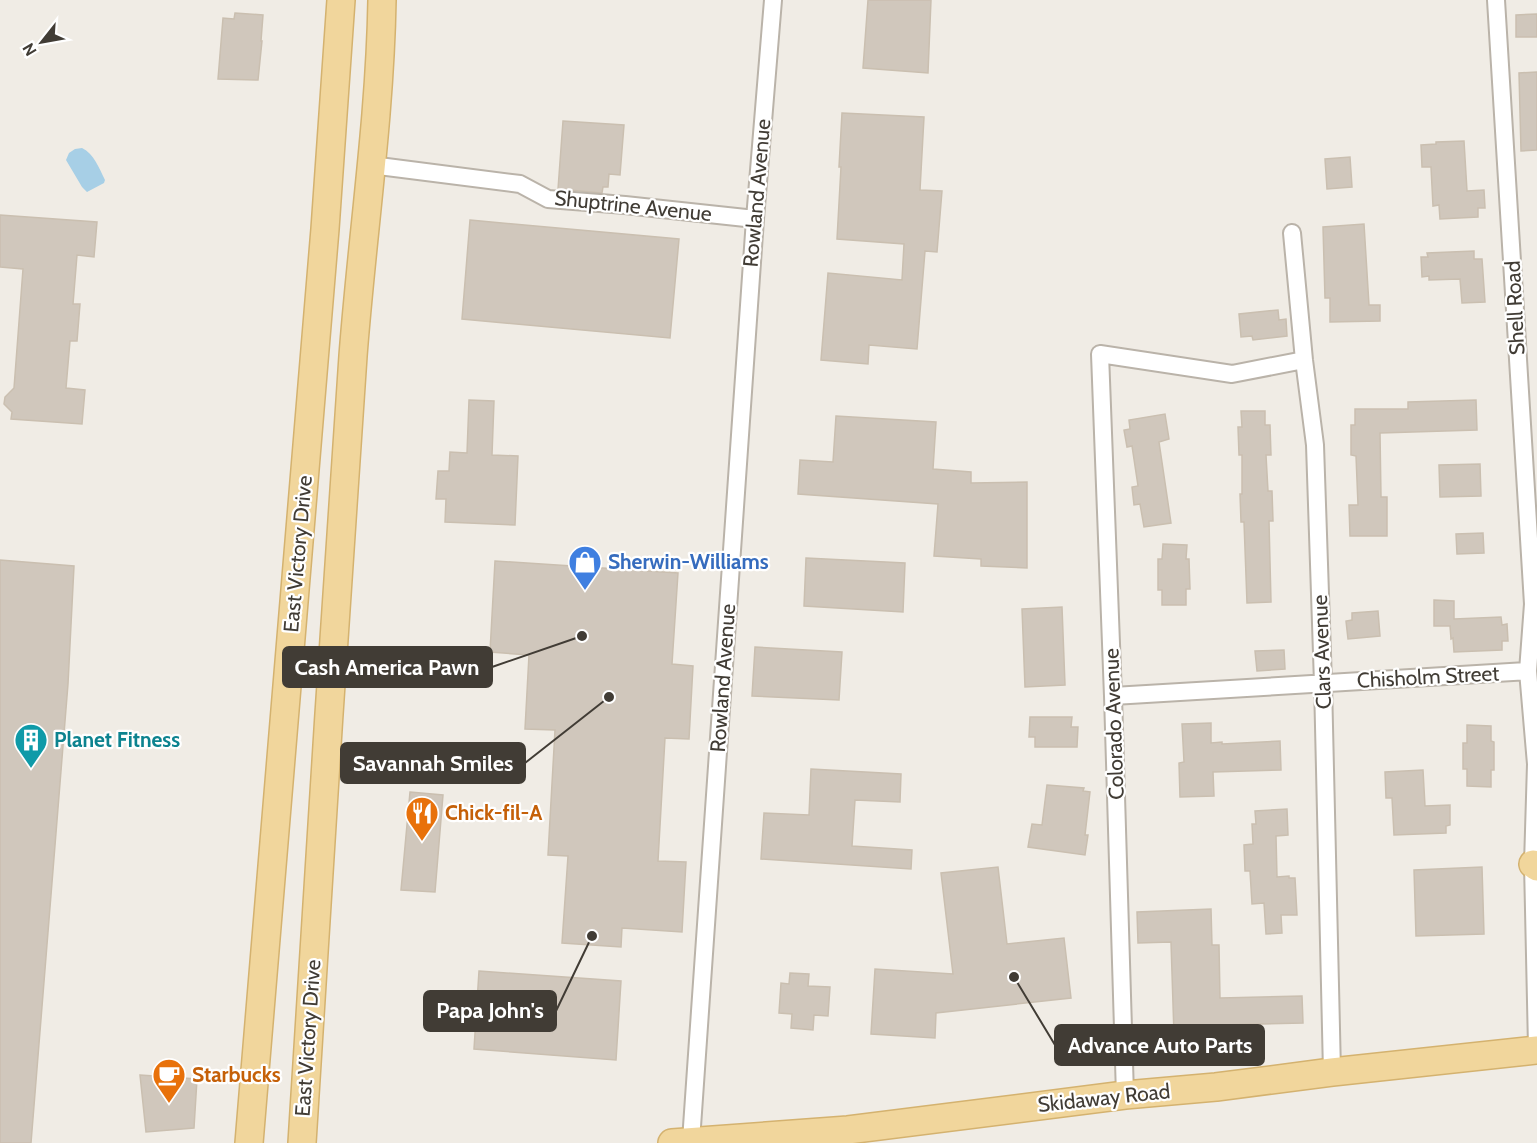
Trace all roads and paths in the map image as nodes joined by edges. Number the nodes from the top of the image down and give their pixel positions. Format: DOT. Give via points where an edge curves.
graph roads {
  1 [pos="341,0"];
  2 [pos="382,0"];
  3 [pos="773,0"];
  4 [pos="1496,0"];
  5 [pos="371,165"];
  6 [pos="755,219"];
  7 [pos="1292,233"];
  8 [pos="1304,360"];
  9 [pos="1535,603"];
  10 [pos="1528,671"];
  11 [pos="1323,683"];
  12 [pos="1113,696"];
  13 [pos="1537,764"];
  14 [pos="1535,865"];
  15 [pos="1537,1048"];
  16 [pos="1332,1072"];
  17 [pos="1125,1095"];
  18 [pos="681,1142"];
  19 [pos="249,1143"];
  20 [pos="302,1143"];
  1 -- 19 [label="main road, East Victory Drive"];
  2 -- 5 [label="main road, East Victory Drive"];
  3 -- 6 [label="street, Rowland Avenue"];
  4 -- 9 [label="street, Shell Road"];
  5 -- 6 [label="street, Shuptrine Avenue" via="520,183 548,199"];
  5 -- 20 [label="main road, East Victory Drive" via="354,354"];
  6 -- 18 [label="street, Rowland Avenue"];
  7 -- 8 [label="street, Clars Avenue"];
  8 -- 11 [label="street, Clars Avenue" via="1315,445"];
  8 -- 12 [label="street, Colorado Avenue" via="1232,374 1100,354"];
  9 -- 10 [label="street, Shell Road"];
  10 -- 11 [label="street, Chisholm Street"];
  10 -- 13 [label="street, Shell Road"];
  11 -- 12 [label="street, Chisholm Street"];
  11 -- 16 [label="street, Clars Avenue"];
  12 -- 17 [label="street, Colorado Avenue"];
  13 -- 14 [label="street, Shell Road"];
  14 -- 15 [label="street, Shell Road"];
  15 -- 16 [label="main road, Skidaway Road"];
  16 -- 17 [label="main road, Skidaway Road"];
  17 -- 18 [label="main road, Skidaway Road" via="848,1130"];
}
